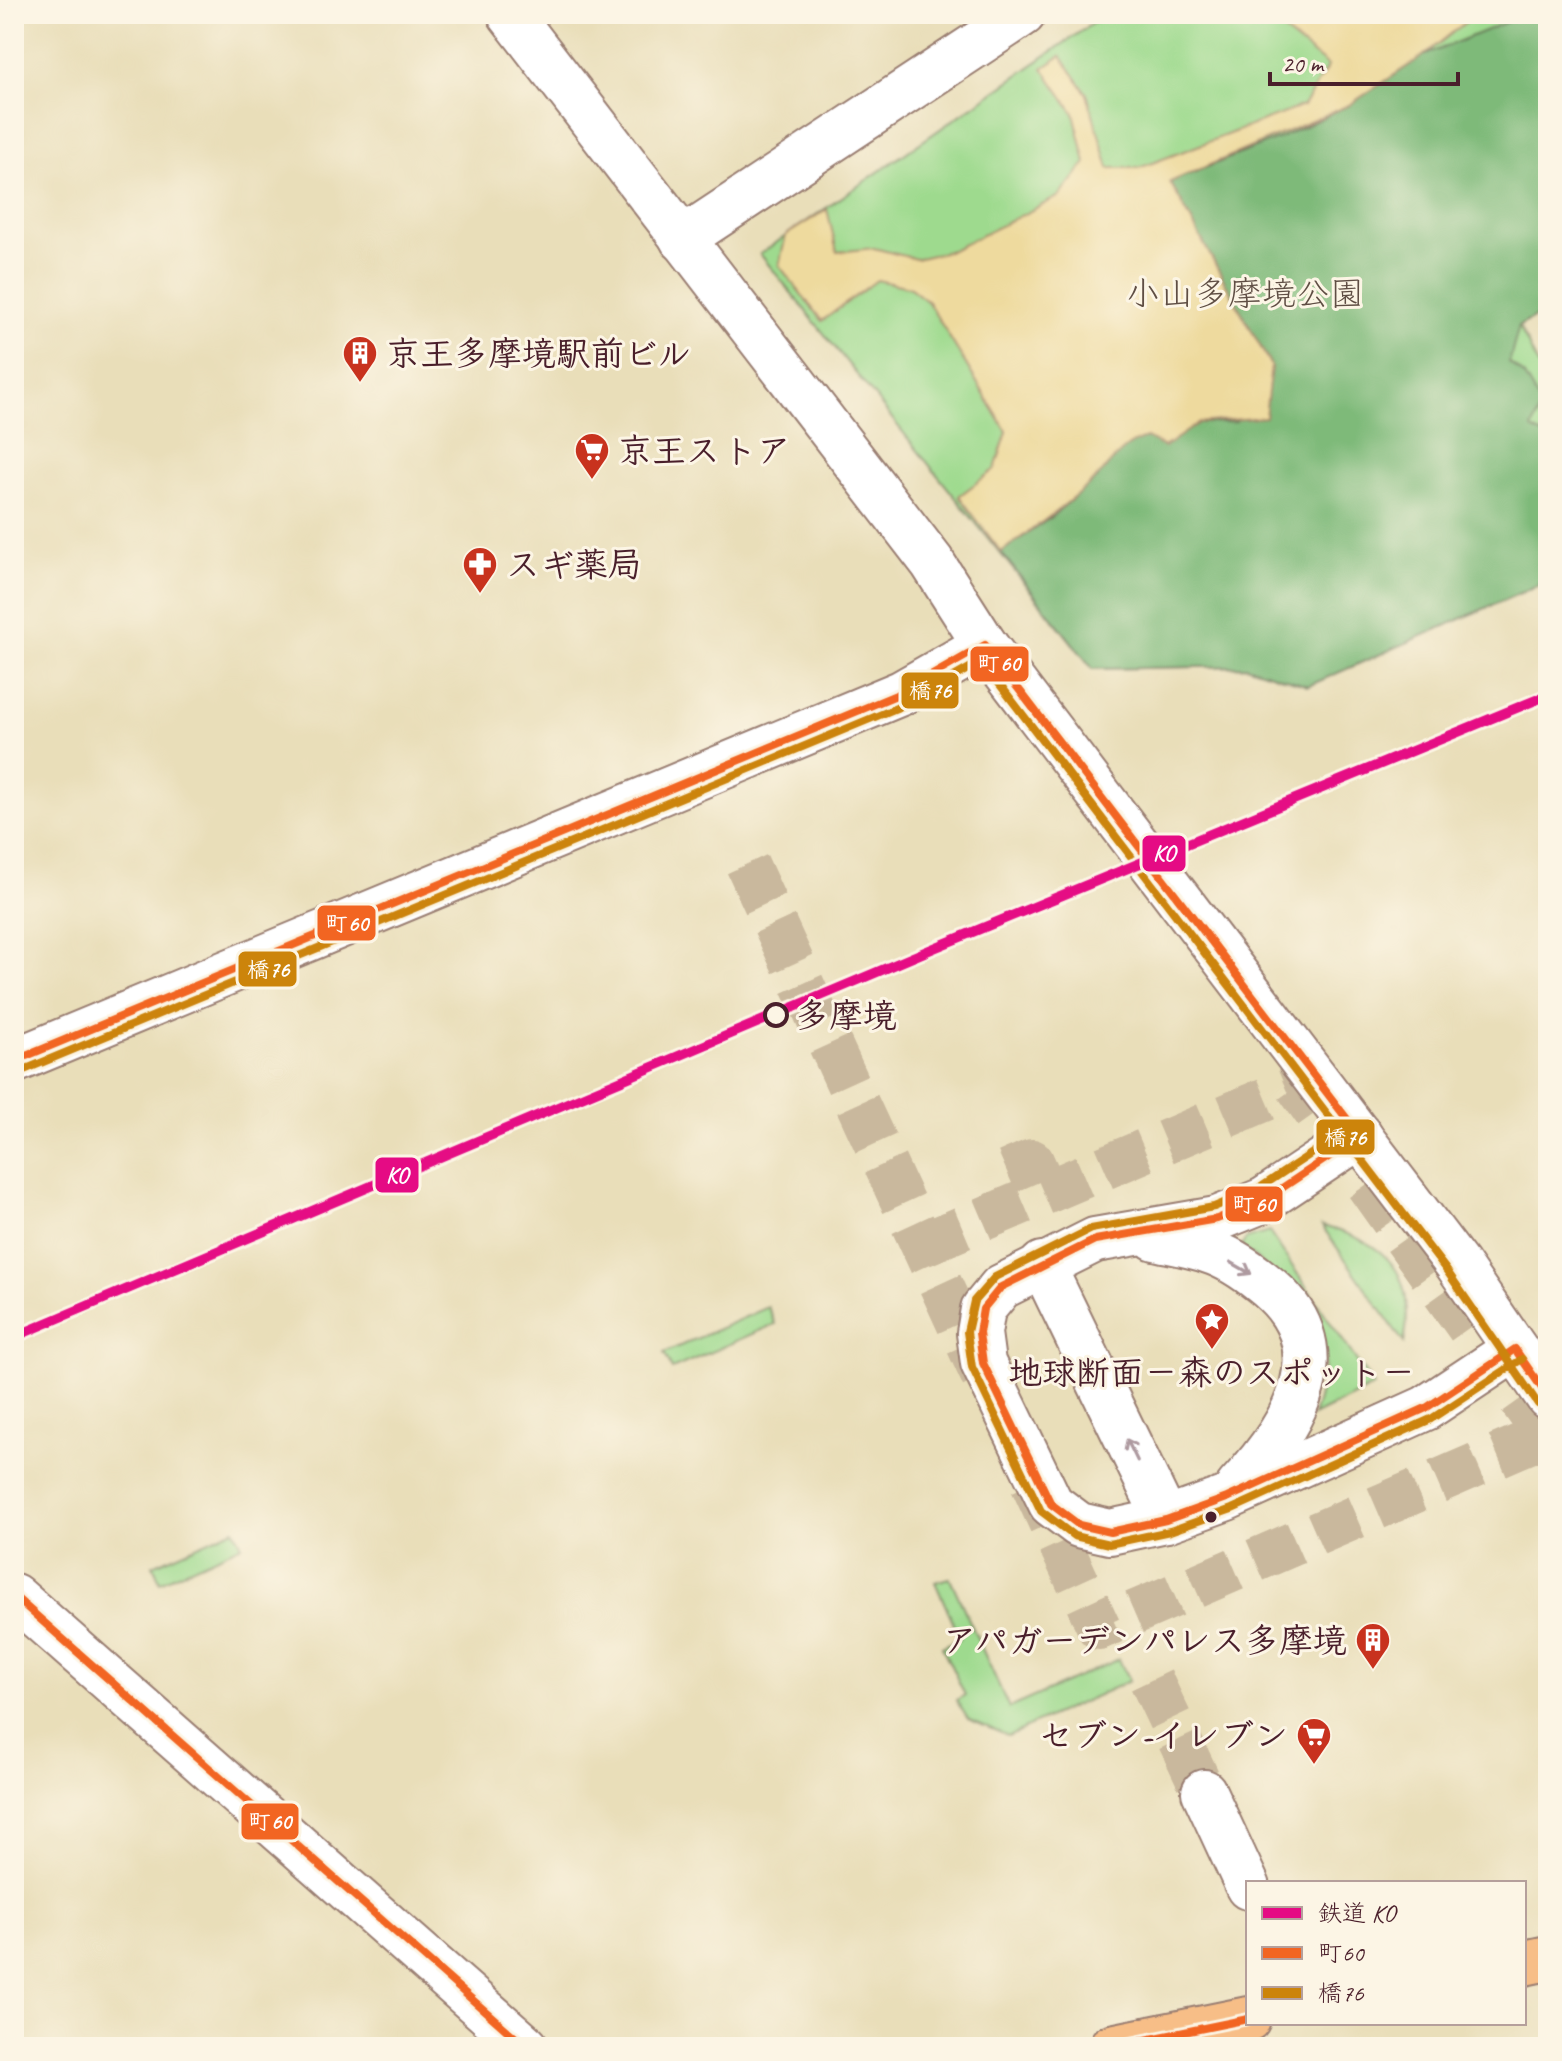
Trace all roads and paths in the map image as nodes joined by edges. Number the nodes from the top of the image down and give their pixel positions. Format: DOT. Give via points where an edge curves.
graph roads {
  1 [pos="510,14"];
  2 [pos="1023,14"];
  3 [pos="682,239"];
  4 [pos="985,645"];
  5 [pos="14,1061"];
  6 [pos="1360,1136"];
  7 [pos="1141,1234"];
  8 [pos="1042,1264"];
  9 [pos="1515,1349"];
  10 [pos="1548,1397"];
  11 [pos="1227,1498"];
  12 [pos="1166,1520"];
  13 [pos="14,1596"];
  14 [pos="1204,1792"];
  15 [pos="1246,1883"];
  16 [pos="1548,1958"];
  17 [pos="1526,1963"];
  18 [pos="1246,2019"];
  19 [pos="526,2047"];
  20 [pos="1111,2047"];
  1 -- 3 [label="street"];
  2 -- 3 [label="street"];
  3 -- 4 [label="street" via="932,562"];
  4 -- 5 [label="street" via="901,693"];
  4 -- 6 [label="street"];
  6 -- 7 [label="street" via="1264,1200 1217,1219"];
  6 -- 9 [label="street"];
  7 -- 8 [label="street" via="1095,1240"];
  7 -- 11 [label="street, one-way" via="1211,1251 1247,1270 1277,1293 1297,1319 1308,1354 1286,1429"];
  12 -- 8 [label="street, one-way"];
  8 -- 12 [label="street" via="1001,1287 983,1309 979,1333 983,1363 1051,1504 1079,1525 1110,1532"];
  9 -- 10 [label="street"];
  9 -- 11 [label="street" via="1426,1408"];
  11 -- 12 [label="street"];
  13 -- 19 [label="street"];
  14 -- 15 [label="street"];
  16 -- 17 [label="main road"];
  18 -- 20 [label="main road"];
}
